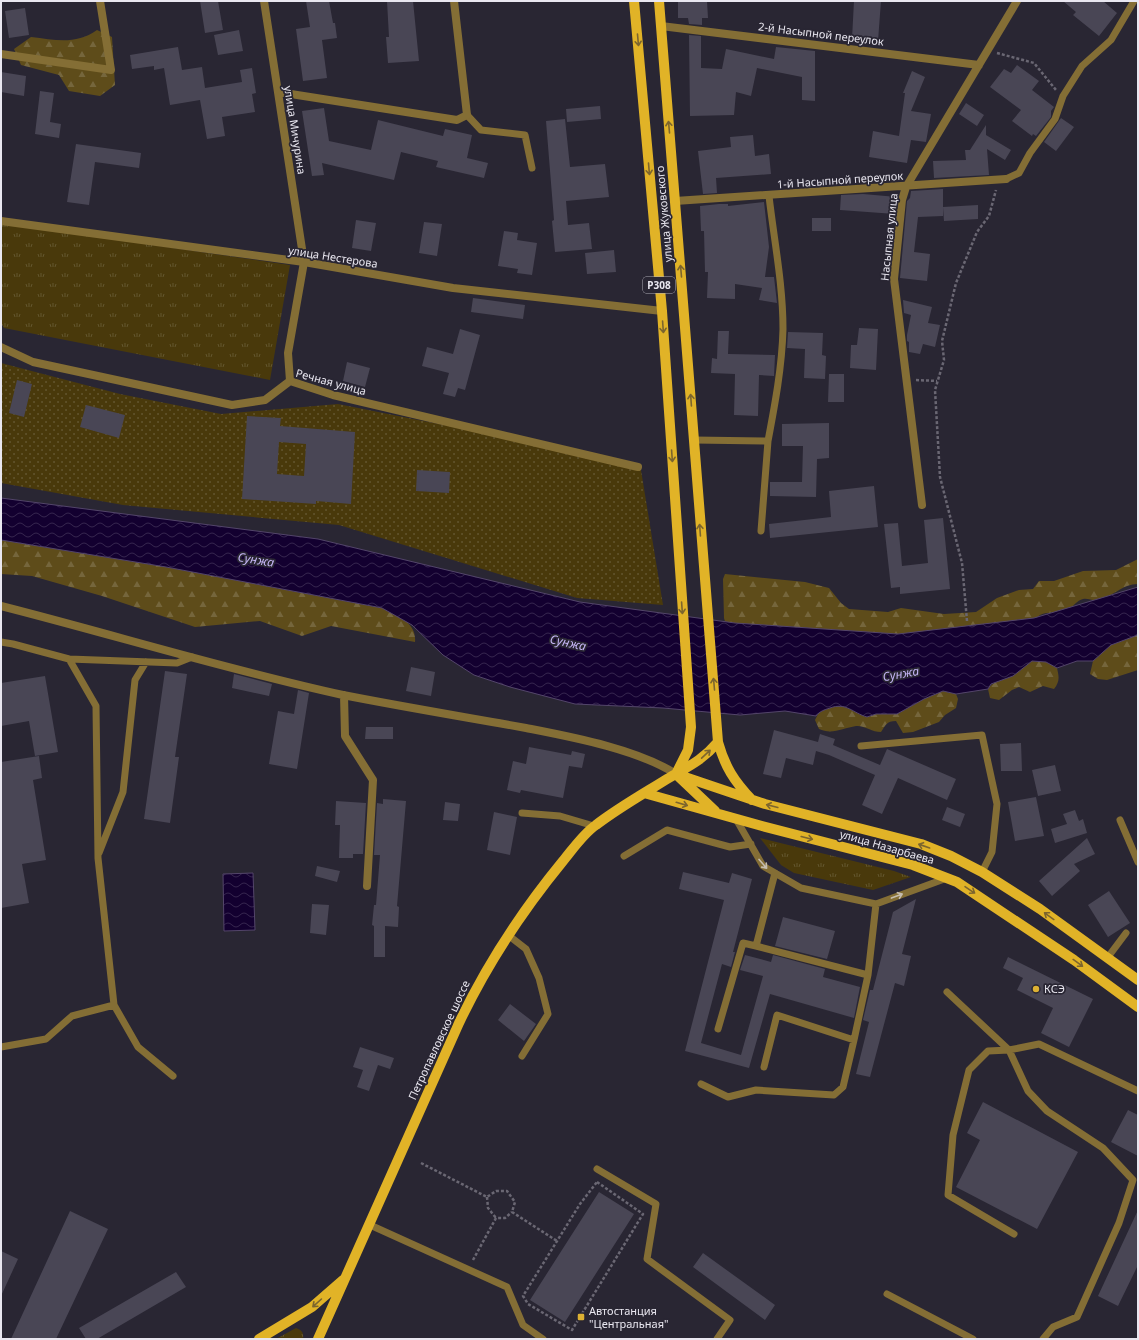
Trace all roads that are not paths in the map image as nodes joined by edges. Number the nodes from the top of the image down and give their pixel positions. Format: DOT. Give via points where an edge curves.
graph roads {
  1 [pos="100,1"];
  2 [pos="264,1"];
  3 [pos="454,1"];
  4 [pos="634,1"];
  5 [pos="659,1"];
  6 [pos="1017,1"];
  7 [pos="1134,1"];
  8 [pos="661,26"];
  9 [pos="1,54"];
  10 [pos="978,65"];
  11 [pos="278,92"];
  12 [pos="467,114"];
  13 [pos="532,168"];
  14 [pos="1002,180"];
  15 [pos="906,187"];
  16 [pos="769,196"];
  17 [pos="675,201"];
  18 [pos="1,221"];
  19 [pos="304,262"];
  20 [pos="662,311"];
  21 [pos="1,347"];
  22 [pos="290,381"];
  23 [pos="694,440"];
  24 [pos="768,441"];
  25 [pos="638,467"];
  26 [pos="922,505"];
  27 [pos="761,531"];
  28 [pos="1,606"];
  29 [pos="1,642"];
  30 [pos="192,657"];
  31 [pos="69,659"];
  32 [pos="146,662"];
  33 [pos="344,695"];
  34 [pos="718,742"];
  35 [pos="861,746"];
  36 [pos="676,774"];
  37 [pos="644,793"];
  38 [pos="752,800"];
  39 [pos="522,813"];
  40 [pos="718,814"];
  41 [pos="736,819"];
  42 [pos="1120,820"];
  43 [pos="594,826"];
  44 [pos="751,844"];
  45 [pos="624,856"];
  46 [pos="98,858"];
  47 [pos="1138,862"];
  48 [pos="982,872"];
  49 [pos="775,873"];
  50 [pos="947,878"];
  51 [pos="367,886"];
  52 [pos="876,904"];
  53 [pos="1126,933"];
  54 [pos="508,935"];
  55 [pos="756,946"];
  56 [pos="1108,958"];
  57 [pos="868,975"];
  58 [pos="1138,980"];
  59 [pos="947,992"];
  60 [pos="114,1005"];
  61 [pos="1138,1008"];
  62 [pos="718,1029"];
  63 [pos="854,1040"];
  64 [pos="1,1047"];
  65 [pos="1009,1050"];
  66 [pos="522,1056"];
  67 [pos="764,1067"];
  68 [pos="173,1076"];
  69 [pos="701,1084"];
  70 [pos="1138,1091"];
  71 [pos="597,1169"];
  72 [pos="370,1226"];
  73 [pos="1014,1234"];
  74 [pos="346,1277"];
  75 [pos="887,1294"];
  76 [pos="319,1338"];
  77 [pos="259,1339"];
  78 [pos="543,1339"];
  79 [pos="717,1339"];
  80 [pos="973,1339"];
  81 [pos="1043,1339"];
  1 -- 9 [label="street" via="111,70"];
  2 -- 11 [label="street, улица Мичурина"];
  3 -- 12 [label="street"];
  4 -- 20 [label="main road, P308, one-way"];
  5 -- 8 [label="main road, улица Жуковского / P308"];
  6 -- 10 [label="street, Насыпная улица"];
  7 -- 14 [label="lane" via="1111,40 1082,66 1055,119 1019,173"];
  8 -- 10 [label="street, 2-й Насыпной переулок"];
  17 -- 8 [label="main road, улица Жуковского / P308, one-way"];
  10 -- 15 [label="street, Насыпная улица"];
  11 -- 12 [label="street" via="457,120"];
  11 -- 19 [label="street, улица Мичурина"];
  12 -- 13 [label="lane" via="481,130 525,135"];
  14 -- 15 [label="street, 1-й Насыпной переулок"];
  15 -- 16 [label="street, 1-й Насыпной переулок"];
  15 -- 26 [label="street, Насыпная улица" via="902,200 894,279"];
  16 -- 17 [label="street, 1-й Насыпной переулок"];
  16 -- 24 [label="lane" via="781,284 783,329 780,380"];
  23 -- 17 [label="main road, улица Жуковского / P308, one-way"];
  18 -- 19 [label="street, улица Нестерова"];
  19 -- 20 [label="street, улица Нестерова" via="453,288"];
  19 -- 22 [label="street, улица Мичурина" via="288,353"];
  20 -- 36 [label="main road, P308, one-way" via="691,727 688,750"];
  21 -- 22 [label="street, Речная улица" via="33,362 232,406 265,400"];
  22 -- 25 [label="street, Речная улица" via="333,395"];
  23 -- 24 [label="lane"];
  34 -- 23 [label="main road, улица Жуковского / P308, one-way"];
  24 -- 27 [label="lane"];
  28 -- 30 [label="street"];
  29 -- 31 [label="lane"];
  30 -- 32 [label="lane" via="176,663"];
  30 -- 33 [label="street"];
  31 -- 32 [label="lane"];
  31 -- 46 [label="lane" via="96,706"];
  32 -- 46 [label="lane" via="135,680 123,792"];
  33 -- 36 [label="street" via="578,738 645,758"];
  33 -- 51 [label="street" via="345,736 373,780"];
  36 -- 34 [label="main road, Петропавловское шоссе, one-way" via="700,760"];
  34 -- 38 [label="main road, улица Жуковского" via="731,776"];
  35 -- 48 [label="lane" via="982,735 997,804 992,852"];
  36 -- 37 [label="main road, Петропавловское шоссе"];
  36 -- 38 [label="main road, улица Назарбаева"];
  36 -- 40 [label="main road"];
  37 -- 40 [label="main road, улица Назарбаева, one-way"];
  37 -- 43 [label="main road, Петропавловское шоссе"];
  48 -- 38 [label="main road, улица Назарбаева, one-way" via="921,844"];
  39 -- 43 [label="lane" via="560,816"];
  40 -- 41 [label="main road, улица Назарбаева"];
  41 -- 44 [label="lane"];
  41 -- 50 [label="main road, улица Назарбаева, one-way" via="914,865"];
  42 -- 47 [label="lane"];
  43 -- 54 [label="main road, Петропавловское шоссе" via="549,879"];
  44 -- 45 [label="lane" via="730,847 667,830"];
  44 -- 49 [label="lane, one-way" via="763,866"];
  46 -- 60 [label="lane"];
  56 -- 48 [label="main road, улица Назарбаева, one-way" via="1040,909"];
  49 -- 52 [label="lane" via="801,888"];
  49 -- 55 [label="lane"];
  52 -- 50 [label="lane, one-way"];
  50 -- 61 [label="main road, улица Назарбаева, one-way" via="957,882 1074,960"];
  52 -- 57 [label="lane"];
  53 -- 56 [label="lane"];
  54 -- 66 [label="lane" via="526,949 540,978 548,1014"];
  54 -- 72 [label="main road, Петропавловское шоссе" via="482,977 459,1023"];
  55 -- 57 [label="lane"];
  55 -- 62 [label="lane" via="743,943"];
  56 -- 58 [label="main road, улица Назарбаева"];
  57 -- 63 [label="lane"];
  59 -- 65 [label="lane"];
  60 -- 64 [label="lane" via="72,1016 46,1039"];
  60 -- 68 [label="lane" via="138,1047"];
  63 -- 67 [label="lane" via="777,1015"];
  63 -- 69 [label="lane" via="843,1088 834,1095 756,1090 728,1098"];
  65 -- 70 [label="lane" via="1039,1044"];
  65 -- 73 [label="lane" via="988,1051 970,1070 953,1135 948,1195"];
  65 -- 81 [label="lane" via="1028,1091 1047,1111 1103,1148 1133,1180 1119,1223 1078,1317 1053,1327"];
  71 -- 79 [label="lane" via="656,1204 647,1259 730,1320"];
  72 -- 74 [label="main road, Петропавловское шоссе"];
  72 -- 78 [label="lane" via="507,1287 523,1325"];
  74 -- 76 [label="main road"];
  74 -- 77 [label="main road, Петропавловское шоссе, one-way" via="312,1307"];
  75 -- 80 [label="lane"];
}
